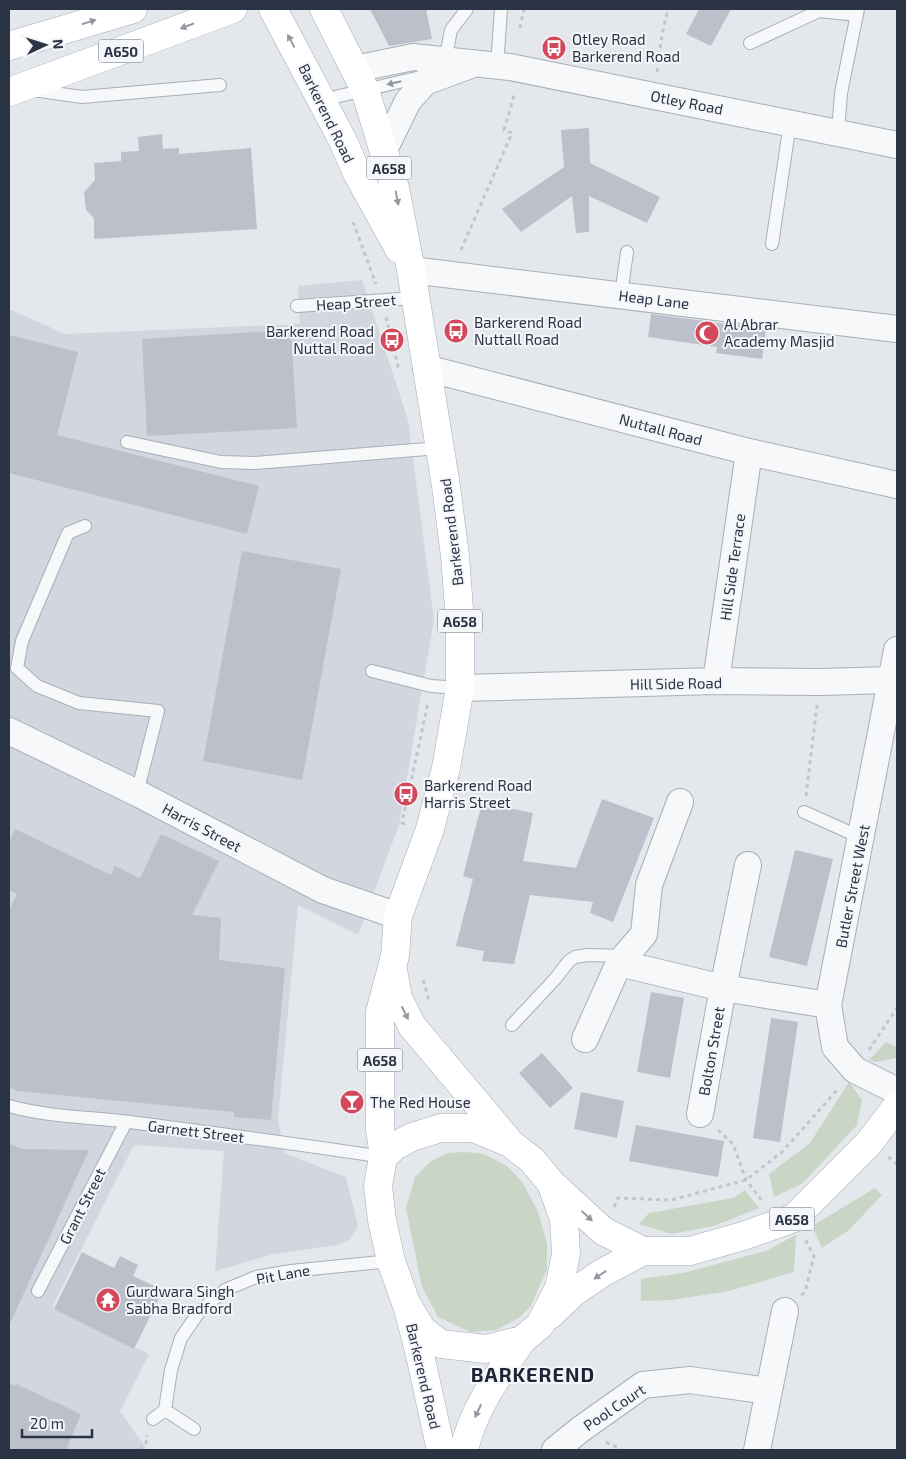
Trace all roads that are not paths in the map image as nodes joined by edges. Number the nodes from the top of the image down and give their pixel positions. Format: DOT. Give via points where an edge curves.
graph roads {
  1 [pos="72,9"];
  2 [pos="133,9"];
  3 [pos="233,9"];
  4 [pos="273,9"];
  5 [pos="324,9"];
  6 [pos="467,9"];
  7 [pos="501,9"];
  8 [pos="857,12"];
  9 [pos="9,35"];
  10 [pos="750,43"];
  11 [pos="9,46"];
  12 [pos="445,61"];
  13 [pos="494,65"];
  14 [pos="360,80"];
  15 [pos="220,85"];
  16 [pos="14,90"];
  17 [pos="322,100"];
  18 [pos="790,123"];
  19 [pos="838,133"];
  20 [pos="897,145"];
  21 [pos="384,150"];
  22 [pos="772,244"];
  23 [pos="627,252"];
  24 [pos="411,270"];
  25 [pos="621,295"];
  26 [pos="416,298"];
  27 [pos="297,306"];
  28 [pos="897,329"];
  29 [pos="426,368"];
  30 [pos="127,442"];
  31 [pos="439,448"];
  32 [pos="749,452"];
  33 [pos="897,485"];
  34 [pos="85,526"];
  35 [pos="897,650"];
  36 [pos="372,671"];
  37 [pos="892,680"];
  38 [pos="716,682"];
  39 [pos="460,688"];
  40 [pos="9,731"];
  41 [pos="137,793"];
  42 [pos="680,802"];
  43 [pos="804,812"];
  44 [pos="862,838"];
  45 [pos="748,865"];
  46 [pos="398,916"];
  47 [pos="622,959"];
  48 [pos="392,966"];
  49 [pos="723,988"];
  50 [pos="828,1005"];
  51 [pos="512,1025"];
  52 [pos="585,1038"];
  53 [pos="897,1091"];
  54 [pos="9,1106"];
  55 [pos="897,1106"];
  56 [pos="700,1114"];
  57 [pos="126,1122"];
  58 [pos="510,1143"];
  59 [pos="383,1156"];
  60 [pos="551,1183"];
  61 [pos="643,1251"];
  62 [pos="391,1261"];
  63 [pos="38,1291"];
  64 [pos="406,1303"];
  65 [pos="785,1311"];
  66 [pos="531,1333"];
  67 [pos="769,1391"];
  68 [pos="165,1410"];
  69 [pos="153,1419"];
  70 [pos="194,1429"];
  71 [pos="441,1450"];
  72 [pos="464,1450"];
  73 [pos="555,1450"];
  74 [pos="757,1450"];
  1 -- 9 [label="main road"];
  11 -- 2 [label="main road, one-way"];
  3 -- 16 [label="main road, A650, one-way"];
  17 -- 4 [label="main road, Barkerend Road / A658, one-way"];
  5 -- 14 [label="main road, Barkerend Road / A658"];
  6 -- 12 [label="lane" via="451,30"];
  7 -- 13 [label="lane"];
  8 -- 10 [label="lane" via="819,11"];
  8 -- 19 [label="lane" via="841,93"];
  12 -- 13 [label="street, Otley Road"];
  12 -- 14 [label="street, Otley Road" via="413,57"];
  13 -- 14 [label="lane, one-way"];
  13 -- 18 [label="street, Otley Road"];
  13 -- 21 [label="street" via="425,82 408,101"];
  14 -- 17 [label="lane"];
  14 -- 21 [label="main road, Barkerend Road / A658"];
  15 -- 16 [label="lane" via="82,97"];
  17 -- 24 [label="main road, Barkerend Road / A658" via="357,173"];
  18 -- 19 [label="street, Otley Road"];
  18 -- 22 [label="lane"];
  19 -- 20 [label="street, Otley Road"];
  21 -- 24 [label="main road, Barkerend Road / A658, one-way"];
  23 -- 25 [label="lane"];
  24 -- 25 [label="street, Heap Lane"];
  24 -- 26 [label="main road, Barkerend Road / A658"];
  25 -- 28 [label="street, Heap Lane"];
  26 -- 27 [label="lane, Heap Street"];
  26 -- 29 [label="main road, Barkerend Road / A658"];
  29 -- 31 [label="main road, Barkerend Road / A658"];
  29 -- 32 [label="street, Nuttall Road"];
  30 -- 31 [label="lane" via="222,462 255,463"];
  31 -- 39 [label="main road, Barkerend Road / A658" via="455,556"];
  32 -- 33 [label="street, Nuttall Road"];
  32 -- 38 [label="street, Hill Side Terrace"];
  34 -- 41 [label="lane" via="68,533 22,641 16,668 37,686 79,703 158,711"];
  35 -- 37 [label="street, Butler Street West"];
  36 -- 39 [label="lane" via="431,686"];
  37 -- 38 [label="street, Hill Side Road"];
  37 -- 44 [label="street, Butler Street West"];
  38 -- 39 [label="street, Hill Side Road"];
  39 -- 46 [label="main road, Barkerend Road / A658" via="446,768 430,829"];
  40 -- 41 [label="street, Harris Street"];
  41 -- 46 [label="street, Harris Street" via="323,890"];
  42 -- 47 [label="street" via="650,885 644,934"];
  43 -- 44 [label="lane"];
  44 -- 50 [label="street, Butler Street West"];
  45 -- 49 [label="street, Bolton Street"];
  46 -- 48 [label="main road, Barkerend Road / A658"];
  47 -- 49 [label="street, Bolton Street"];
  47 -- 51 [label="lane" via="588,955 575,957"];
  47 -- 52 [label="street"];
  48 -- 58 [label="main road, Barkerend Road / A658, one-way" via="398,998 412,1026"];
  48 -- 59 [label="main road, Barkerend Road / A658" via="380,1012"];
  49 -- 50 [label="street, Bolton Street"];
  49 -- 56 [label="street, Bolton Street"];
  50 -- 53 [label="street, Butler Street West" via="835,1047 855,1070"];
  54 -- 57 [label="lane, Garnett Street" via="26,1111"];
  55 -- 61 [label="main road, A658" via="869,1143 794,1218 690,1251"];
  57 -- 59 [label="lane, Garnett Street"];
  57 -- 63 [label="lane, Grant Street"];
  58 -- 59 [label="main road" via="474,1128 441,1128 412,1137"];
  58 -- 60 [label="main road" via="532,1160"];
  59 -- 62 [label="main road, Barkerend Road" via="378,1186"];
  60 -- 61 [label="main road, A658, one-way" via="603,1231"];
  60 -- 66 [label="main road" via="564,1219 566,1254 559,1288"];
  61 -- 66 [label="main road, A658, one-way" via="574,1292"];
  62 -- 64 [label="main road, Barkerend Road"];
  62 -- 68 [label="lane, Pit Lane" via="256,1277 225,1290 199,1312 181,1338 171,1370"];
  64 -- 66 [label="main road" via="422,1330 441,1344 486,1349"];
  64 -- 71 [label="main road, Barkerend Road"];
  65 -- 67 [label="street"];
  66 -- 72 [label="main road, one-way" via="488,1390 467,1434"];
  67 -- 73 [label="street, Pool Court" via="690,1380 643,1385"];
  67 -- 74 [label="street"];
  68 -- 69 [label="lane"];
  68 -- 70 [label="lane"];
}
